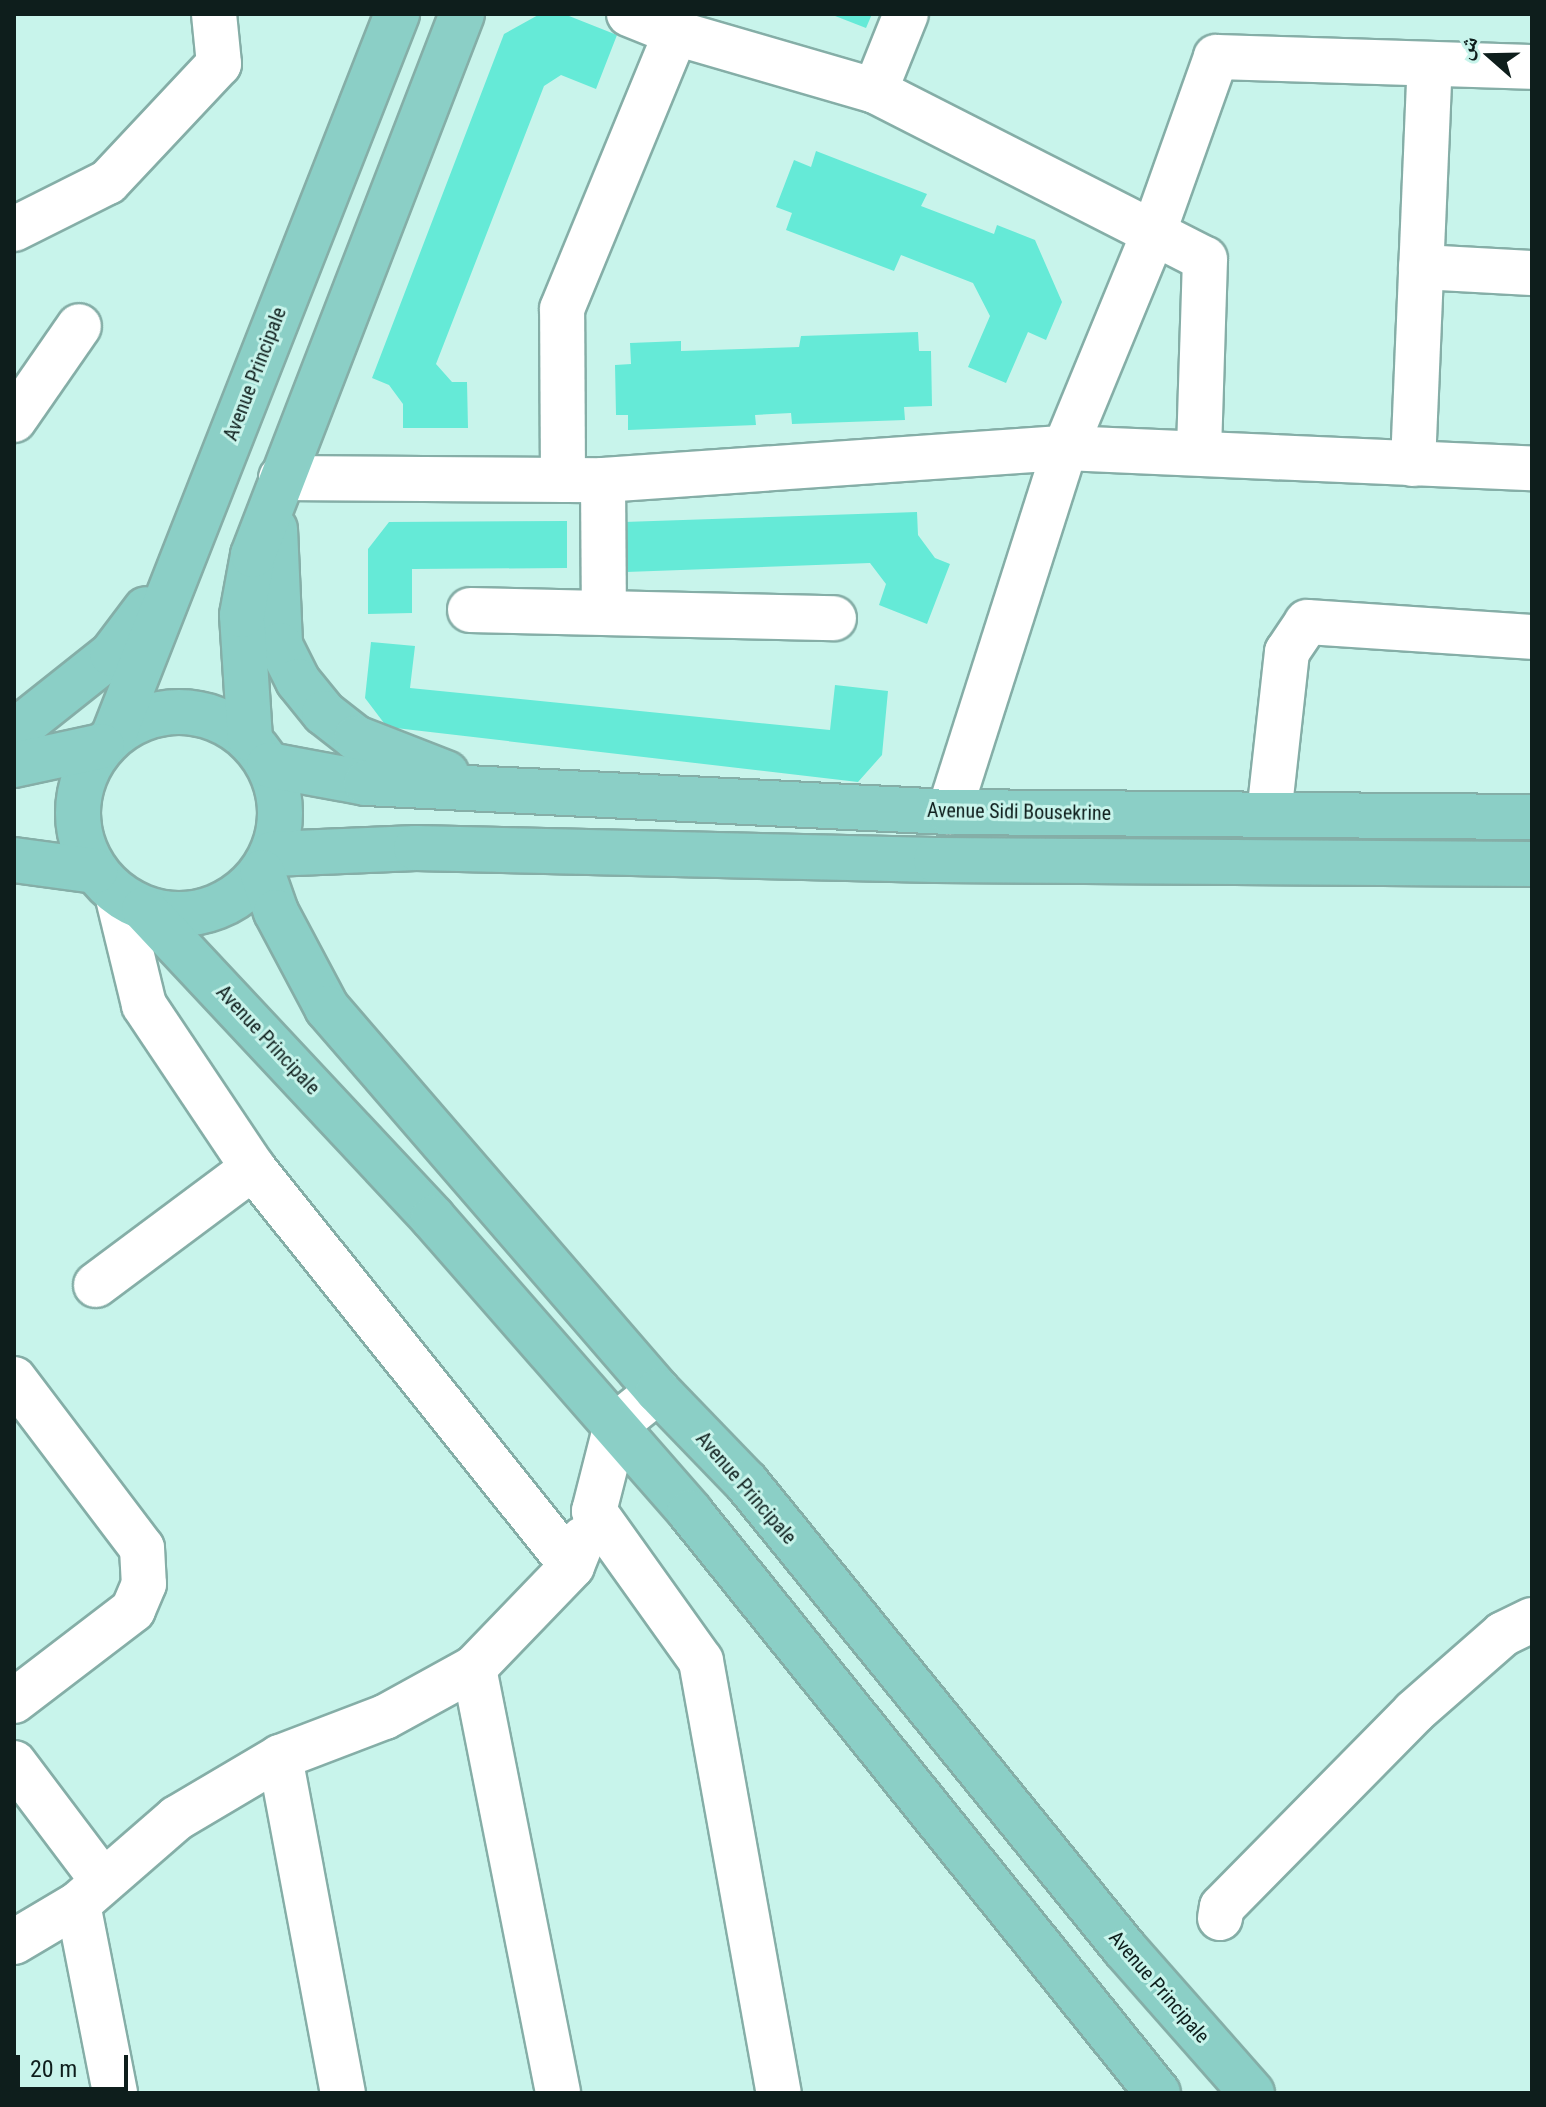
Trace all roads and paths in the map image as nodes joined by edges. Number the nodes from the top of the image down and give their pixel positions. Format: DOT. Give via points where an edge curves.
graph roads {
  1 [pos="214,14"];
  2 [pos="397,14"];
  3 [pos="462,14"];
  4 [pos="629,14"];
  5 [pos="906,14"];
  6 [pos="676,33"];
  7 [pos="1430,64"];
  8 [pos="1532,67"];
  9 [pos="875,91"];
  10 [pos="14,229"];
  11 [pos="1152,237"];
  12 [pos="1421,267"];
  13 [pos="1532,273"];
  14 [pos="79,326"];
  15 [pos="14,420"];
  16 [pos="1065,448"];
  17 [pos="1199,453"];
  18 [pos="1413,464"];
  19 [pos="1532,468"];
  20 [pos="583,480"];
  21 [pos="278,488"];
  22 [pos="181,563"];
  23 [pos="470,610"];
  24 [pos="604,610"];
  25 [pos="834,618"];
  26 [pos="1532,637"];
  27 [pos="14,732"];
  28 [pos="108,740"];
  29 [pos="260,752"];
  30 [pos="14,765"];
  31 [pos="505,792"];
  32 [pos="949,812"];
  33 [pos="1269,815"];
  34 [pos="1532,817"];
  35 [pos="14,860"];
  36 [pos="267,863"];
  37 [pos="1532,864"];
  38 [pos="119,891"];
  39 [pos="253,1168"];
  40 [pos="96,1285"];
  41 [pos="14,1379"];
  42 [pos="658,1391"];
  43 [pos="616,1425"];
  44 [pos="594,1511"];
  45 [pos="572,1566"];
  46 [pos="1532,1620"];
  47 [pos="474,1668"];
  48 [pos="14,1701"];
  49 [pos="280,1757"];
  50 [pos="14,1763"];
  51 [pos="90,1892"];
  52 [pos="1220,1918"];
  53 [pos="14,1942"];
  54 [pos="115,2093"];
  55 [pos="343,2093"];
  56 [pos="558,2093"];
  57 [pos="779,2093"];
  58 [pos="1158,2093"];
  59 [pos="1252,2093"];
  1 -- 10 [label="street" via="219,64 108,182"];
  2 -- 22 [label="main road, Avenue Principale"];
  3 -- 21 [label="main road"];
  4 -- 6 [label="street"];
  5 -- 9 [label="street"];
  6 -- 9 [label="street"];
  6 -- 20 [label="street" via="562,309"];
  7 -- 8 [label="street"];
  7 -- 11 [label="street" via="1216,57"];
  7 -- 12 [label="street"];
  9 -- 11 [label="street"];
  11 -- 16 [label="street"];
  11 -- 17 [label="street" via="1205,259"];
  12 -- 13 [label="street"];
  12 -- 18 [label="street"];
  14 -- 15 [label="street"];
  16 -- 17 [label="street"];
  16 -- 20 [label="street"];
  16 -- 32 [label="street"];
  17 -- 18 [label="street"];
  18 -- 19 [label="street"];
  20 -- 21 [label="street"];
  20 -- 24 [label="street"];
  21 -- 29 [label="main road" via="253,555 242,615"];
  21 -- 31 [label="main road" via="280,645 298,681 324,713 356,738"];
  22 -- 27 [label="main road" via="112,654"];
  22 -- 28 [label="main road, Avenue Principale"];
  23 -- 24 [label="street"];
  24 -- 25 [label="street"];
  26 -- 33 [label="street" via="1307,622 1287,652"];
  28 -- 29 [label="main road" via="168,711 198,712 226,722"];
  28 -- 30 [label="main road"];
  28 -- 38 [label="main road" via="85,775 77,807 81,841"];
  29 -- 31 [label="main road" via="366,783"];
  29 -- 36 [label="main road" via="280,794 280,824"];
  31 -- 32 [label="main road, Avenue Sidi Bousekrine"];
  32 -- 33 [label="main road, Avenue Sidi Bousekrine"];
  33 -- 34 [label="main road, Avenue Sidi Bousekrine"];
  35 -- 38 [label="main road"];
  36 -- 37 [label="main road" via="416,848 936,860"];
  36 -- 38 [label="main road" via="233,898 197,914"];
  36 -- 42 [label="main road, Avenue Principale" via="276,912 327,1008"];
  38 -- 39 [label="street" via="144,1005"];
  38 -- 43 [label="main road, Avenue Principale" via="433,1218"];
  39 -- 40 [label="street"];
  39 -- 45 [label="street"];
  41 -- 48 [label="street" via="142,1548 144,1584 133,1610"];
  42 -- 43 [label="street"];
  42 -- 59 [label="main road, Avenue Principale" via="746,1482 1125,1949"];
  43 -- 44 [label="street"];
  43 -- 58 [label="main road, Avenue Principale"];
  44 -- 45 [label="street"];
  44 -- 57 [label="street" via="701,1661"];
  45 -- 47 [label="street"];
  46 -- 52 [label="street" via="1503,1634 1414,1712 1222,1907"];
  47 -- 49 [label="street" via="385,1717"];
  47 -- 56 [label="street"];
  49 -- 51 [label="street" via="177,1818"];
  49 -- 55 [label="street"];
  50 -- 51 [label="street"];
  51 -- 53 [label="street"];
  51 -- 54 [label="street"];
}
